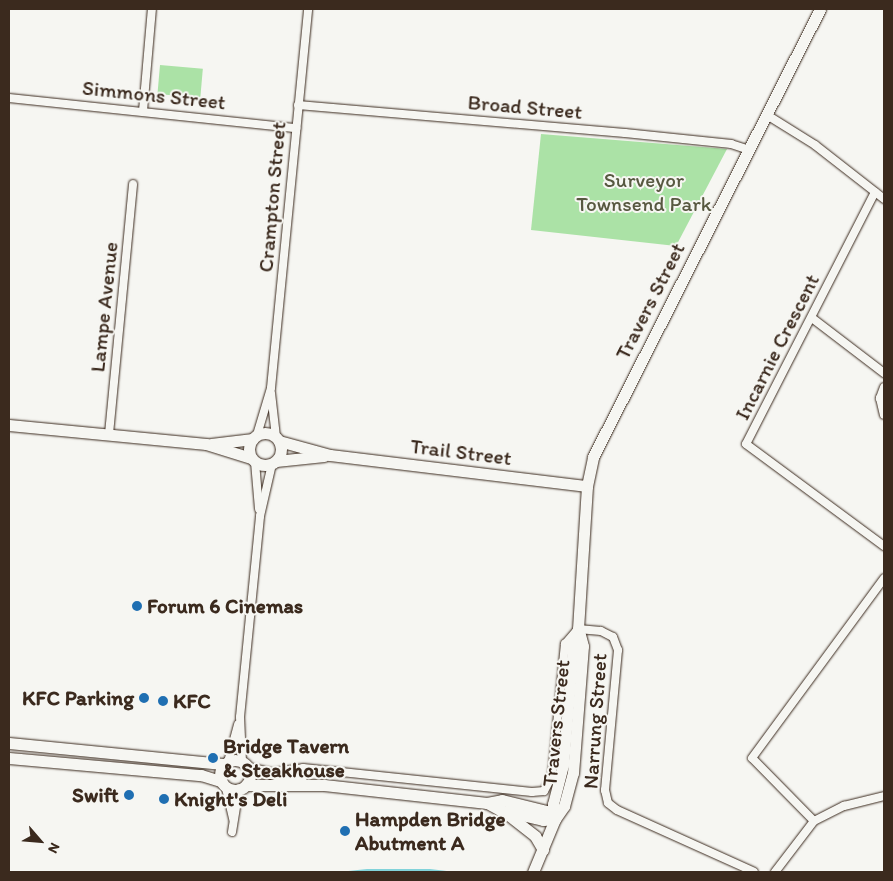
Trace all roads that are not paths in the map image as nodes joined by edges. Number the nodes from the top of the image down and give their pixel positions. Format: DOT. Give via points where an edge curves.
graph roads {
  1 [pos="152,9"];
  2 [pos="308,9"];
  3 [pos="820,9"];
  4 [pos="9,98"];
  5 [pos="298,105"];
  6 [pos="143,111"];
  7 [pos="766,115"];
  8 [pos="296,128"];
  9 [pos="748,150"];
  10 [pos="133,184"];
  11 [pos="875,192"];
  12 [pos="884,199"];
  13 [pos="812,318"];
  14 [pos="884,373"];
  15 [pos="884,387"];
  16 [pos="271,388"];
  17 [pos="884,415"];
  18 [pos="9,425"];
  19 [pos="109,434"];
  20 [pos="255,437"];
  21 [pos="277,439"];
  22 [pos="206,444"];
  23 [pos="330,455"];
  24 [pos="253,460"];
  25 [pos="274,462"];
  26 [pos="587,486"];
  27 [pos="260,516"];
  28 [pos="884,546"];
  29 [pos="884,578"];
  30 [pos="578,629"];
  31 [pos="240,717"];
  32 [pos="9,743"];
  33 [pos="54,748"];
  34 [pos="9,758"];
  35 [pos="52,761"];
  36 [pos="226,763"];
  37 [pos="245,765"];
  38 [pos="269,773"];
  39 [pos="223,784"];
  40 [pos="324,785"];
  41 [pos="243,787"];
  42 [pos="884,796"];
  43 [pos="487,803"];
  44 [pos="500,810"];
  45 [pos="555,819"];
  46 [pos="814,821"];
  47 [pos="235,823"];
  48 [pos="232,832"];
  49 [pos="541,855"];
  50 [pos="533,872"];
  51 [pos="754,872"];
  52 [pos="775,872"];
  1 -- 6 [label="street"];
  2 -- 5 [label="street, Crampton Street"];
  3 -- 7 [label="main road, Travers Street"];
  4 -- 6 [label="street, Simmons Street"];
  5 -- 8 [label="street, Crampton Street"];
  5 -- 9 [label="street, Broad Street" via="625,133 731,144"];
  6 -- 8 [label="street, Simmons Street"];
  7 -- 9 [label="main road, Travers Street"];
  7 -- 11 [label="street" via="814,145"];
  8 -- 16 [label="street, Crampton Street"];
  9 -- 26 [label="main road, Travers Street" via="599,440 589,468"];
  10 -- 19 [label="street, Lampe Avenue"];
  11 -- 12 [label="street"];
  11 -- 13 [label="street, Incarnie Crescent"];
  13 -- 14 [label="street"];
  13 -- 28 [label="street, Incarnie Crescent" via="746,444"];
  15 -- 17 [label="street" via="880,398"];
  16 -- 20 [label="street, Crampton Street"];
  16 -- 21 [label="street, Crampton Street"];
  18 -- 19 [label="main road"];
  19 -- 22 [label="main road"];
  20 -- 21 [label="main road" via="267,433"];
  20 -- 22 [label="main road"];
  20 -- 24 [label="main road" via="249,448"];
  21 -- 23 [label="main road, Trail Street"];
  21 -- 25 [label="main road" via="281,452"];
  22 -- 24 [label="main road"];
  23 -- 25 [label="main road, Trail Street"];
  23 -- 26 [label="main road, Trail Street"];
  24 -- 25 [label="main road" via="263,465"];
  24 -- 27 [label="street"];
  25 -- 27 [label="street"];
  26 -- 30 [label="main road, Travers Street"];
  27 -- 31 [label="street"];
  29 -- 46 [label="street" via="752,758"];
  30 -- 38 [label="street, Travers Street" via="566,644 552,776 544,791 303,768"];
  30 -- 45 [label="main road, Travers Street" via="583,646 573,773 564,806"];
  30 -- 51 [label="street, Narrung Street" via="610,634 618,650 605,790 608,803"];
  31 -- 36 [label="street"];
  31 -- 37 [label="street"];
  32 -- 33 [label="main road"];
  33 -- 35 [label="main road"];
  33 -- 36 [label="main road"];
  34 -- 35 [label="main road"];
  35 -- 39 [label="main road" via="201,775"];
  36 -- 37 [label="main road"];
  36 -- 39 [label="main road" via="220,772"];
  37 -- 38 [label="main road"];
  37 -- 41 [label="main road" via="250,777"];
  38 -- 40 [label="main road"];
  39 -- 41 [label="main road"];
  39 -- 47 [label="street"];
  40 -- 41 [label="main road"];
  40 -- 43 [label="main road"];
  41 -- 47 [label="street"];
  42 -- 46 [label="street" via="844,806"];
  43 -- 44 [label="main road"];
  43 -- 45 [label="main road" via="502,800 546,811"];
  44 -- 45 [label="main road" via="543,820"];
  44 -- 49 [label="main road" via="522,824"];
  45 -- 49 [label="main road, Travers Street"];
  46 -- 52 [label="street"];
  47 -- 48 [label="street"];
  49 -- 50 [label="main road, Travers Street"];
}
